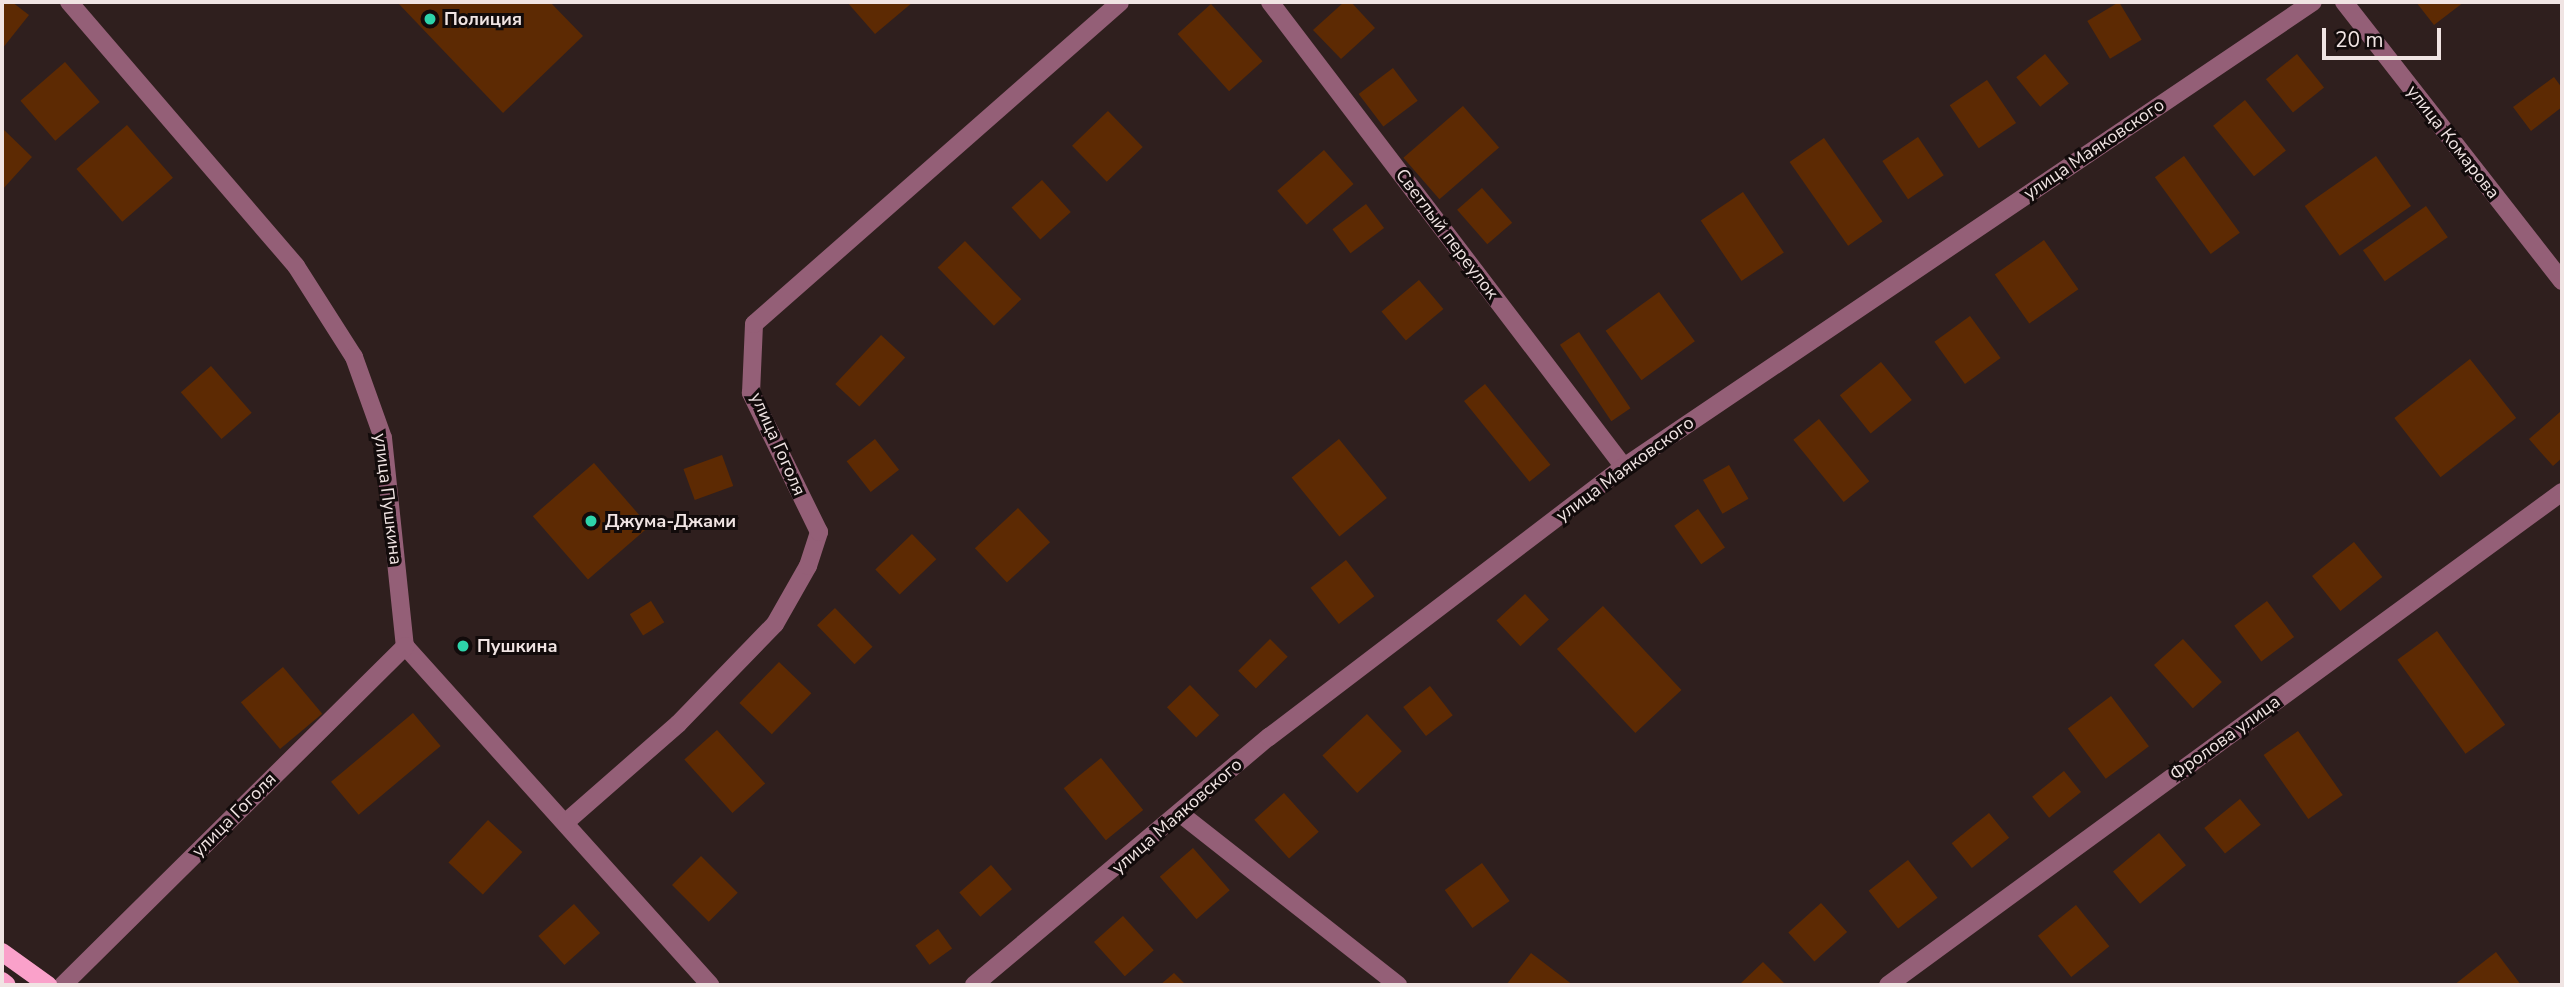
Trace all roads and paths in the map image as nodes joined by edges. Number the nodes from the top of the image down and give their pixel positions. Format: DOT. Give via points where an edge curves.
graph roads {
  1 [pos="69,2"];
  2 [pos="1120,2"];
  3 [pos="1270,2"];
  4 [pos="2313,2"];
  5 [pos="2344,2"];
  6 [pos="2562,281"];
  7 [pos="1625,467"];
  8 [pos="2562,492"];
  9 [pos="405,646"];
  10 [pos="1182,815"];
  11 [pos="566,822"];
  12 [pos="2,952"];
  13 [pos="2,981"];
  14 [pos="8,985"];
  15 [pos="48,985"];
  16 [pos="63,985"];
  17 [pos="710,985"];
  18 [pos="974,985"];
  19 [pos="1398,985"];
  20 [pos="1888,985"];
  1 -- 9 [label="street, улица Пушкина" via="296,266 354,357 383,438"];
  2 -- 11 [label="street, улица Гоголя" via="754,324 751,393 819,531 808,566 775,624 678,724"];
  3 -- 7 [label="street, Светлый переулок"];
  4 -- 7 [label="street, улица Маяковского"];
  5 -- 6 [label="street, улица Комарова"];
  7 -- 10 [label="street, улица Маяковского" via="1269,737"];
  8 -- 20 [label="street, Фролова улица"];
  9 -- 11 [label="street"];
  9 -- 16 [label="street, улица Гоголя"];
  10 -- 18 [label="street, улица Маяковского"];
  10 -- 19 [label="street"];
  11 -- 17 [label="street"];
  12 -- 15 [label="main road"];
  13 -- 14 [label="main road"];
}
